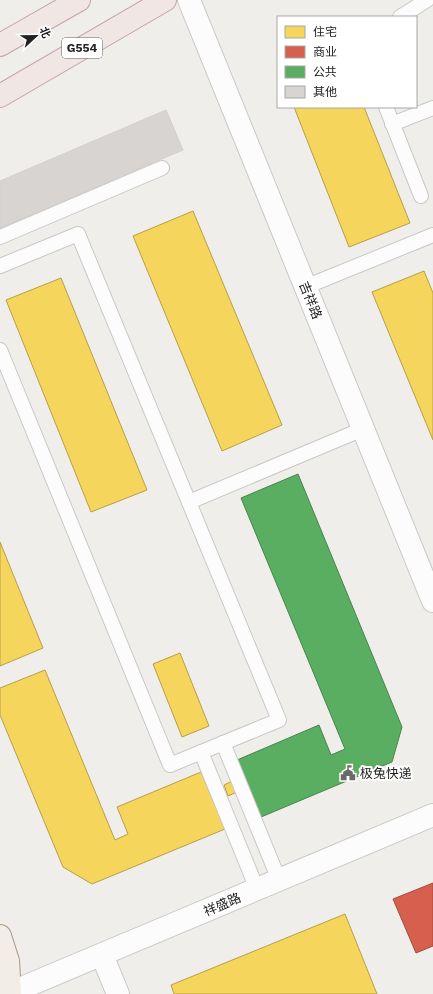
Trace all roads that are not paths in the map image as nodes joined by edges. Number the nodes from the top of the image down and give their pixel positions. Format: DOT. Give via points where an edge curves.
graph roads {
  1 [pos="79,0"];
  2 [pos="165,0"];
  3 [pos="189,0"];
  4 [pos="427,0"];
  5 [pos="402,16"];
  6 [pos="0,45"];
  7 [pos="0,96"];
  8 [pos="386,108"];
  9 [pos="433,108"];
  10 [pos="392,124"];
  11 [pos="162,168"];
  12 [pos="421,196"];
  13 [pos="433,235"];
  14 [pos="0,238"];
  15 [pos="0,266"];
  16 [pos="305,287"];
  17 [pos="0,350"];
  18 [pos="363,429"];
  19 [pos="189,502"];
  20 [pos="433,601"];
  21 [pos="223,744"];
  22 [pos="201,752"];
  23 [pos="433,815"];
  24 [pos="279,880"];
  25 [pos="257,889"];
  26 [pos="0,936"];
  27 [pos="102,954"];
  28 [pos="10,994"];
  29 [pos="118,994"];
  1 -- 6 [label="highway"];
  2 -- 7 [label="highway, G554"];
  3 -- 16 [label="street, 吉祥路"];
  4 -- 5 [label="lane"];
  8 -- 10 [label="lane"];
  9 -- 10 [label="lane"];
  10 -- 12 [label="lane"];
  11 -- 14 [label="lane"];
  13 -- 16 [label="lane"];
  15 -- 19 [label="lane" via="78,234"];
  16 -- 18 [label="street, 吉祥路"];
  17 -- 22 [label="lane" via="170,765"];
  18 -- 19 [label="lane"];
  18 -- 20 [label="street, 吉祥路"];
  19 -- 21 [label="lane" via="279,720"];
  21 -- 22 [label="lane"];
  21 -- 24 [label="lane"];
  22 -- 25 [label="lane"];
  23 -- 24 [label="street, 祥盛路"];
  24 -- 25 [label="street, 祥盛路"];
  25 -- 27 [label="street, 祥盛路"];
  26 -- 28 [label="main road" via="8,961"];
  27 -- 28 [label="street, 祥盛路"];
  27 -- 29 [label="street"];
}
